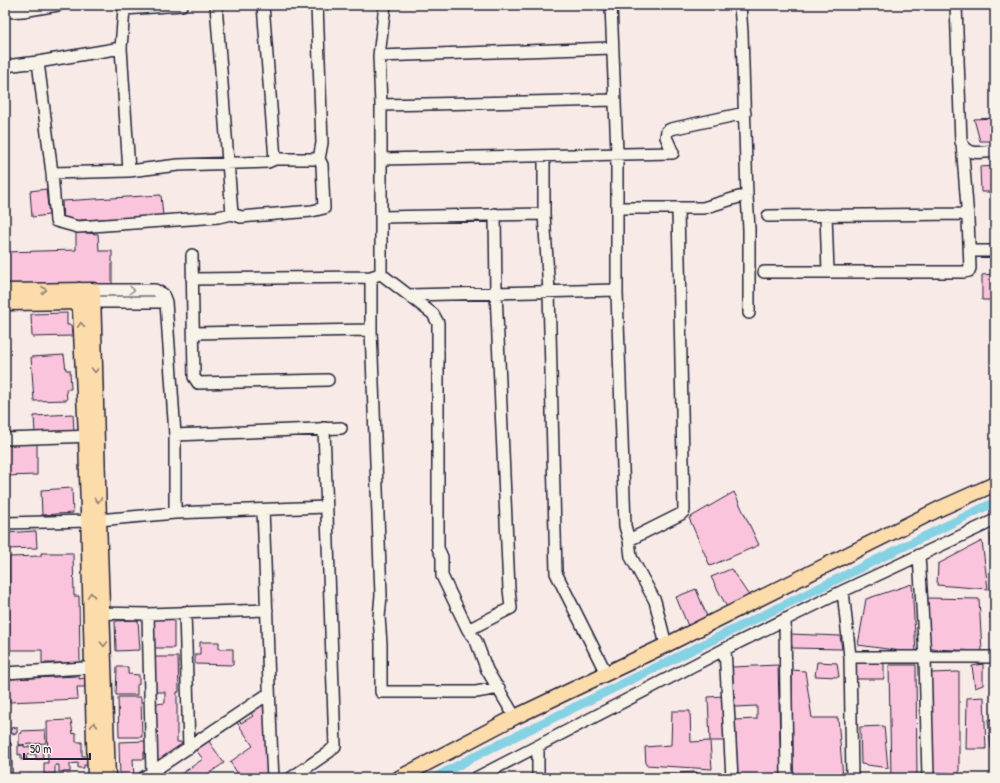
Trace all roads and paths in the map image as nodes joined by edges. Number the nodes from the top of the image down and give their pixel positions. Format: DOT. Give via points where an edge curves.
graph roads {
  1 [pos="58,5"];
  2 [pos="182,5"];
  3 [pos="216,5"];
  4 [pos="262,5"];
  5 [pos="317,5"];
  6 [pos="385,5"];
  7 [pos="611,5"];
  8 [pos="740,5"];
  9 [pos="956,5"];
  10 [pos="124,7"];
  11 [pos="23,8"];
  12 [pos="5,12"];
  13 [pos="121,48"];
  14 [pos="612,48"];
  15 [pos="379,56"];
  16 [pos="38,62"];
  17 [pos="5,66"];
  18 [pos="614,100"];
  19 [pos="381,105"];
  20 [pos="745,113"];
  21 [pos="962,143"];
  22 [pos="995,151"];
  23 [pos="617,153"];
  24 [pos="544,156"];
  25 [pos="275,159"];
  26 [pos="319,159"];
  27 [pos="381,159"];
  28 [pos="228,163"];
  29 [pos="128,170"];
  30 [pos="52,173"];
  31 [pos="747,196"];
  32 [pos="617,208"];
  33 [pos="678,209"];
  34 [pos="232,214"];
  35 [pos="495,214"];
  36 [pos="544,214"];
  37 [pos="826,215"];
  38 [pos="768,216"];
  39 [pos="381,217"];
  40 [pos="968,219"];
  41 [pos="970,251"];
  42 [pos="995,251"];
  43 [pos="192,255"];
  44 [pos="764,272"];
  45 [pos="828,272"];
  46 [pos="376,275"];
  47 [pos="192,280"];
  48 [pos="617,290"];
  49 [pos="5,291"];
  50 [pos="549,291"];
  51 [pos="496,292"];
  52 [pos="409,295"];
  53 [pos="79,296"];
  54 [pos="93,296"];
  55 [pos="5,303"];
  56 [pos="749,313"];
  57 [pos="371,330"];
  58 [pos="194,333"];
  59 [pos="328,380"];
  60 [pos="324,428"];
  61 [pos="340,428"];
  62 [pos="175,435"];
  63 [pos="91,436"];
  64 [pos="5,439"];
  65 [pos="995,484"];
  66 [pos="326,507"];
  67 [pos="263,511"];
  68 [pos="176,513"];
  69 [pos="93,520"];
  70 [pos="995,520"];
  71 [pos="5,523"];
  72 [pos="629,540"];
  73 [pos="919,555"];
  74 [pos="843,591"];
  75 [pos="267,610"];
  76 [pos="185,612"];
  77 [pos="97,613"];
  78 [pos="148,614"];
  79 [pos="785,620"];
  80 [pos="468,630"];
  81 [pos="666,645"];
  82 [pos="725,649"];
  83 [pos="850,657"];
  84 [pos="926,657"];
  85 [pos="995,657"];
  86 [pos="99,667"];
  87 [pos="5,673"];
  88 [pos="606,673"];
  89 [pos="499,688"];
  90 [pos="268,694"];
  91 [pos="515,717"];
  92 [pos="5,746"];
  93 [pos="538,747"];
  94 [pos="189,748"];
  95 [pos="148,775"];
  96 [pos="480,777"];
  97 [pos="6,778"];
  98 [pos="95,778"];
  99 [pos="108,778"];
  100 [pos="273,778"];
  101 [pos="291,778"];
  102 [pos="399,778"];
  103 [pos="538,778"];
  104 [pos="732,778"];
  105 [pos="787,778"];
  106 [pos="852,778"];
  107 [pos="928,778"];
  1 -- 11 [label="street"];
  2 -- 10 [label="street"];
  3 -- 28 [label="street"];
  4 -- 25 [label="street"];
  5 -- 26 [label="street" via="322,143"];
  6 -- 15 [label="street"];
  7 -- 14 [label="street"];
  8 -- 20 [label="street"];
  9 -- 21 [label="street"];
  10 -- 13 [label="street"];
  11 -- 12 [label="street"];
  13 -- 16 [label="street"];
  13 -- 29 [label="street"];
  14 -- 15 [label="street"];
  14 -- 18 [label="street"];
  15 -- 19 [label="street"];
  16 -- 17 [label="street"];
  16 -- 30 [label="street"];
  18 -- 19 [label="street"];
  18 -- 23 [label="street"];
  19 -- 27 [label="street"];
  20 -- 23 [label="street" via="667,131 666,137 673,153"];
  20 -- 31 [label="street"];
  21 -- 22 [label="street" via="969,151"];
  21 -- 40 [label="street"];
  23 -- 24 [label="street"];
  23 -- 32 [label="street"];
  24 -- 27 [label="street"];
  24 -- 36 [label="street"];
  25 -- 26 [label="street"];
  25 -- 28 [label="street" via="268,162"];
  26 -- 34 [label="street" via="322,165 324,208 241,217"];
  27 -- 39 [label="street"];
  28 -- 29 [label="street"];
  28 -- 34 [label="street"];
  29 -- 30 [label="street"];
  30 -- 34 [label="street" via="56,221 78,227"];
  31 -- 33 [label="street" via="703,208"];
  31 -- 56 [label="street"];
  32 -- 33 [label="street"];
  32 -- 48 [label="street"];
  33 -- 72 [label="street" via="684,510 681,514"];
  35 -- 36 [label="street"];
  35 -- 39 [label="street"];
  35 -- 51 [label="street"];
  36 -- 50 [label="street"];
  37 -- 38 [label="street"];
  37 -- 40 [label="street" via="963,214"];
  37 -- 45 [label="street"];
  39 -- 46 [label="street"];
  40 -- 41 [label="street"];
  41 -- 42 [label="street"];
  41 -- 45 [label="street" via="970,268 964,272"];
  43 -- 47 [label="street"];
  44 -- 45 [label="street"];
  46 -- 47 [label="street"];
  46 -- 52 [label="street"];
  46 -- 57 [label="street"];
  47 -- 58 [label="street"];
  48 -- 50 [label="street"];
  48 -- 72 [label="street" via="625,526"];
  49 -- 53 [label="main road, one-way"];
  50 -- 51 [label="street"];
  50 -- 88 [label="street" via="556,573"];
  51 -- 52 [label="street"];
  51 -- 80 [label="street" via="511,608"];
  52 -- 80 [label="street" via="433,314 438,323 438,548 442,557 442,576"];
  53 -- 54 [label="main road"];
  53 -- 55 [label="main road"];
  63 -- 53 [label="main road, one-way"];
  54 -- 62 [label="street" via="155,290 163,294 166,302"];
  54 -- 63 [label="main road, one-way"];
  57 -- 58 [label="street"];
  57 -- 89 [label="street" via="381,595 381,692 476,692"];
  58 -- 59 [label="street" via="194,377 198,383"];
  60 -- 61 [label="street"];
  60 -- 62 [label="street"];
  60 -- 66 [label="street"];
  62 -- 68 [label="street"];
  63 -- 64 [label="street"];
  63 -- 69 [label="main road"];
  65 -- 81 [label="main road" via="939,509"];
  66 -- 67 [label="street"];
  66 -- 101 [label="street" via="335,746"];
  67 -- 68 [label="street"];
  67 -- 75 [label="street"];
  68 -- 69 [label="street"];
  69 -- 71 [label="street"];
  69 -- 77 [label="main road"];
  70 -- 73 [label="street"];
  72 -- 81 [label="street" via="631,557 655,601"];
  73 -- 74 [label="street"];
  73 -- 84 [label="street"];
  74 -- 79 [label="street"];
  74 -- 83 [label="street"];
  75 -- 76 [label="street"];
  75 -- 90 [label="street"];
  76 -- 78 [label="street"];
  76 -- 94 [label="street"];
  77 -- 78 [label="street"];
  77 -- 86 [label="main road"];
  78 -- 95 [label="street"];
  79 -- 82 [label="street"];
  79 -- 105 [label="street"];
  80 -- 89 [label="street" via="476,641 487,670"];
  81 -- 88 [label="main road"];
  82 -- 93 [label="street"];
  82 -- 104 [label="street"];
  83 -- 84 [label="street"];
  83 -- 106 [label="street"];
  84 -- 85 [label="street"];
  84 -- 107 [label="street"];
  86 -- 87 [label="street"];
  98 -- 86 [label="main road, one-way"];
  86 -- 99 [label="main road"];
  88 -- 91 [label="main road"];
  89 -- 91 [label="street"];
  90 -- 94 [label="street"];
  90 -- 100 [label="street"];
  91 -- 102 [label="main road"];
  92 -- 97 [label="street"];
  93 -- 96 [label="street"];
  93 -- 103 [label="street"];
  94 -- 95 [label="street"];
}
